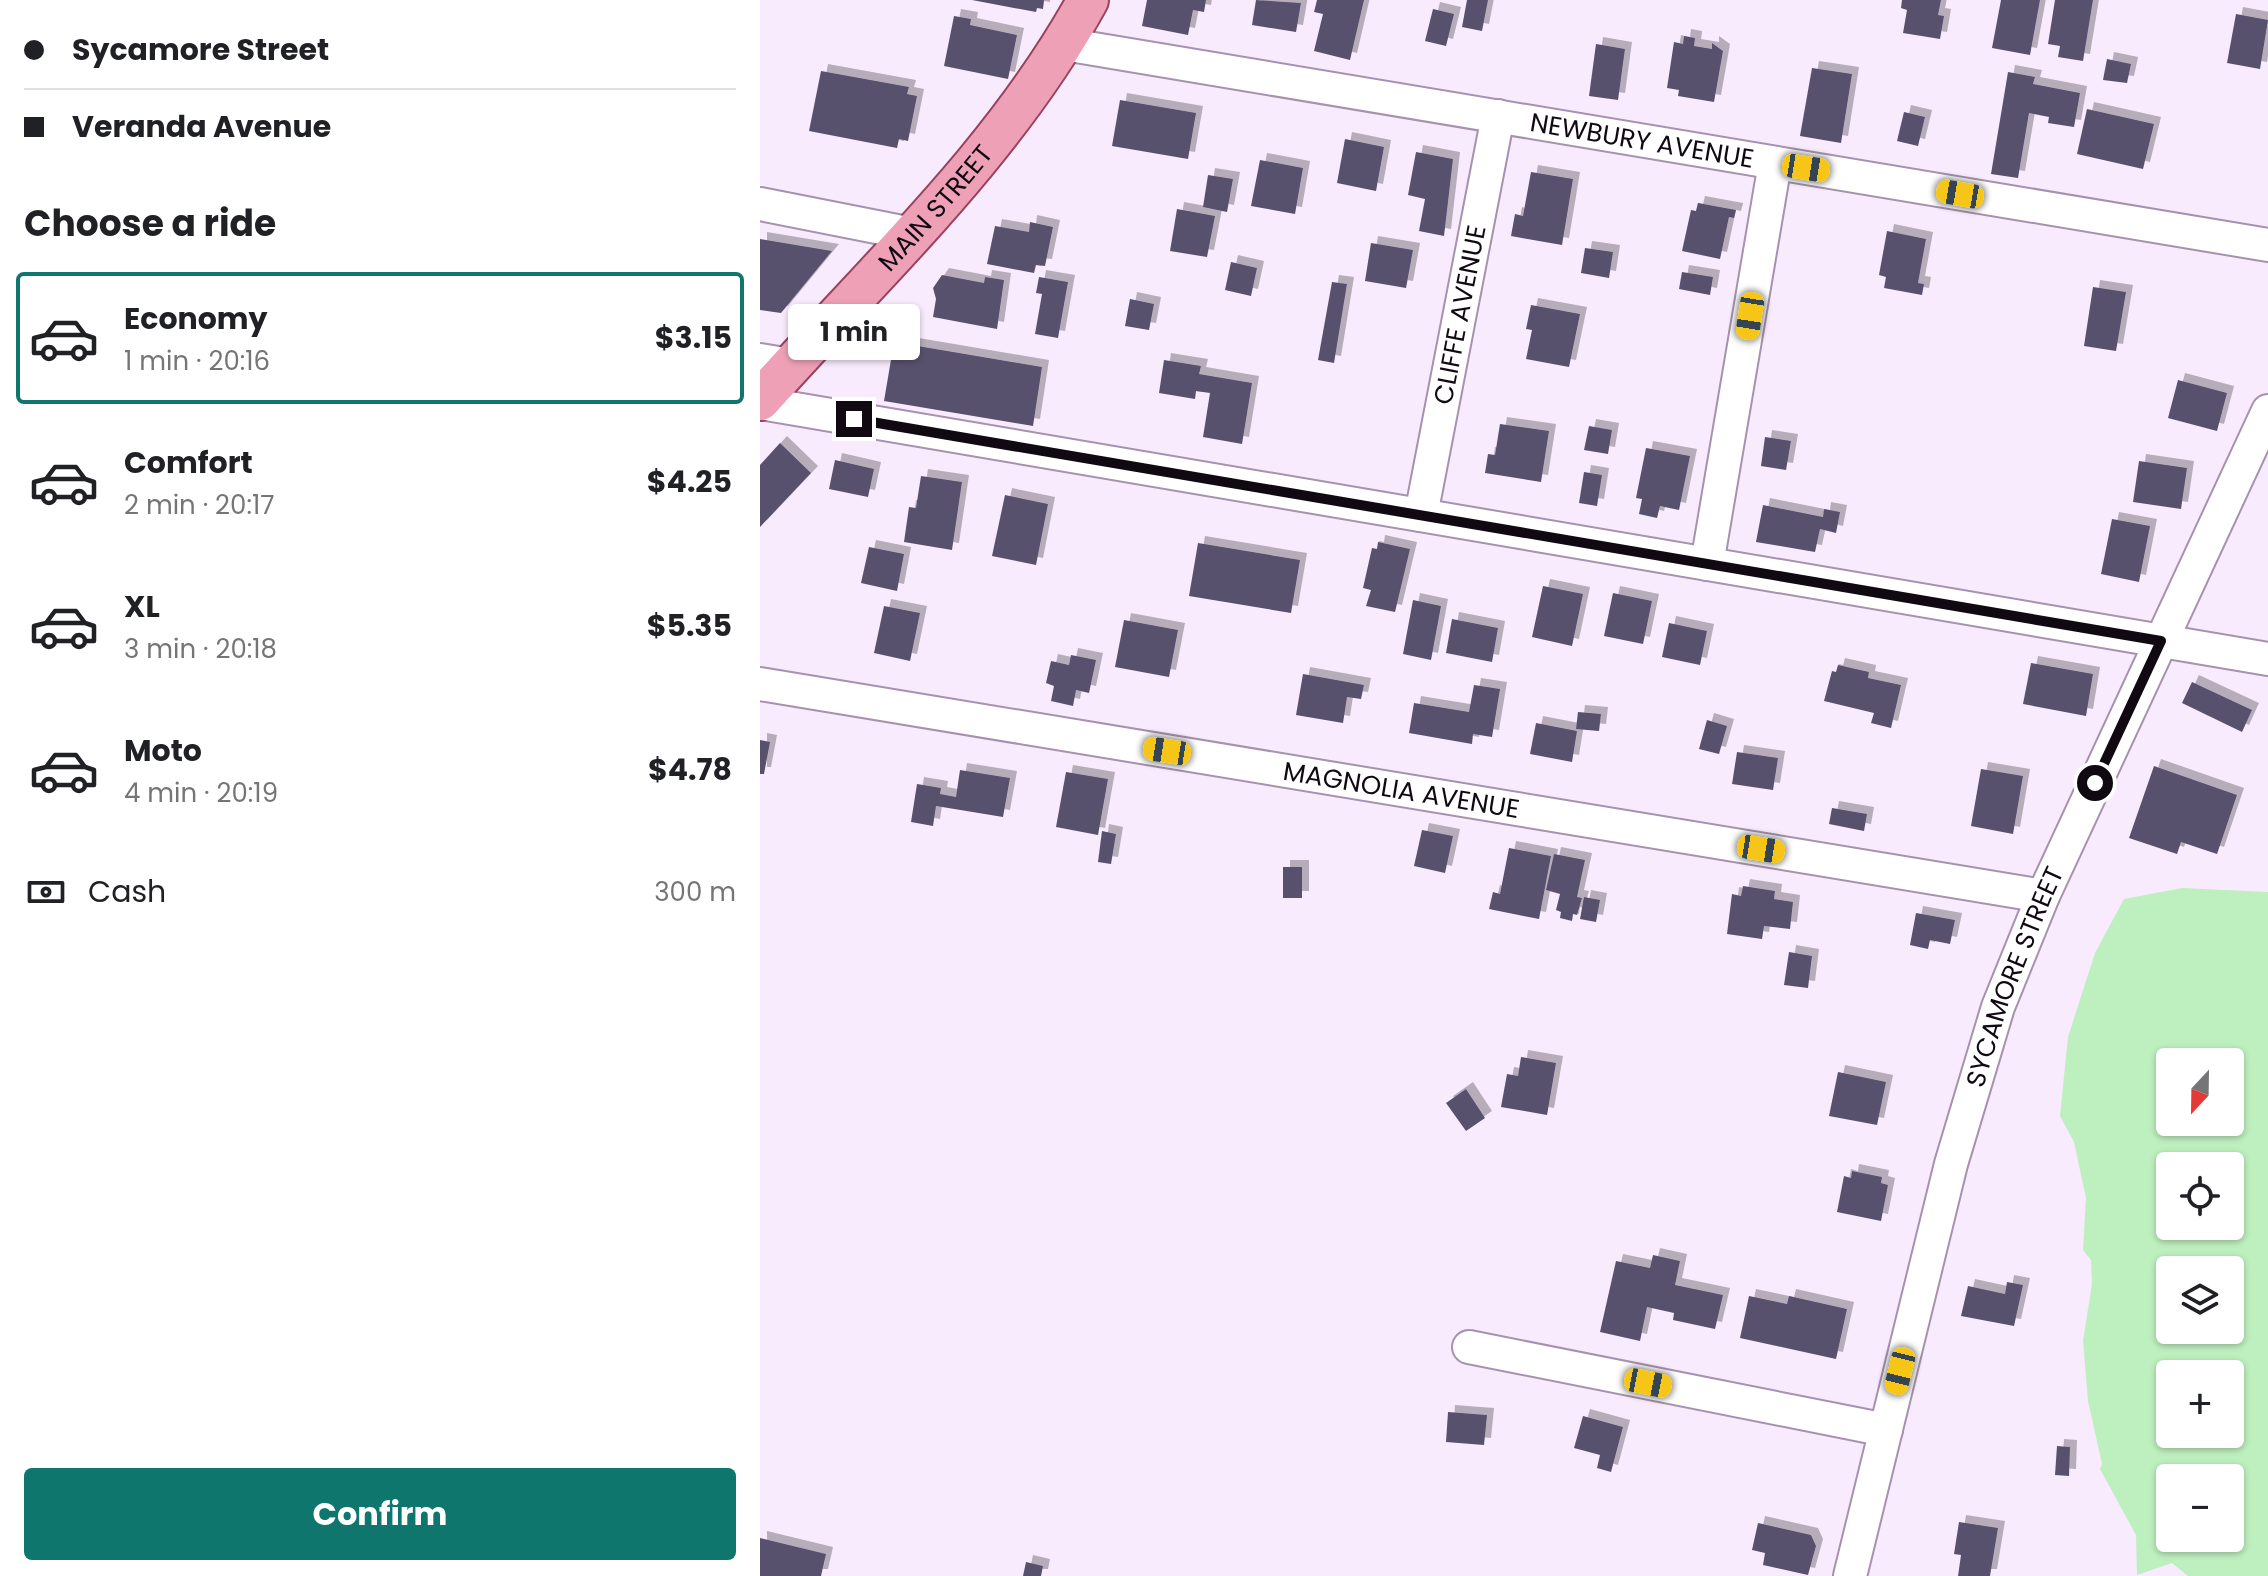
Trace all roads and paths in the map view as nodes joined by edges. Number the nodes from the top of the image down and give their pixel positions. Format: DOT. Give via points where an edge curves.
graph roads {
  1 [pos="1088,0"];
  2 [pos="1064,44"];
  3 [pos="1498,116"];
  4 [pos="1775,163"];
  5 [pos="760,204"];
  6 [pos="912,234"];
  7 [pos="2268,245"];
  8 [pos="776,362"];
  9 [pos="760,401"];
  10 [pos="2268,411"];
  11 [pos="1421,515"];
  12 [pos="1707,564"];
  13 [pos="2161,641"];
  14 [pos="2268,659"];
  15 [pos="760,684"];
  16 [pos="2043,896"];
  17 [pos="1469,1347"];
  18 [pos="1886,1430"];
  19 [pos="1850,1576"];
  1 -- 2 [label="main road, MAIN STREET"];
  2 -- 3 [label="street, NEWBURY AVENUE"];
  2 -- 6 [label="main road, MAIN STREET" via="1003,132"];
  3 -- 4 [label="street, NEWBURY AVENUE"];
  3 -- 11 [label="street, CLIFFE AVENUE"];
  4 -- 7 [label="street, NEWBURY AVENUE"];
  4 -- 12 [label="street"];
  5 -- 6 [label="street"];
  6 -- 8 [label="main road, MAIN STREET"];
  8 -- 9 [label="main road, MAIN STREET"];
  9 -- 11 [label="street"];
  10 -- 13 [label="street, SYCAMORE STREET"];
  11 -- 12 [label="street"];
  12 -- 13 [label="street"];
  13 -- 14 [label="street"];
  13 -- 16 [label="street, SYCAMORE STREET"];
  15 -- 16 [label="street, MAGNOLIA AVENUE"];
  16 -- 18 [label="street, SYCAMORE STREET" via="1968,1099"];
  17 -- 18 [label="street"];
  18 -- 19 [label="street, SYCAMORE STREET"];
}
